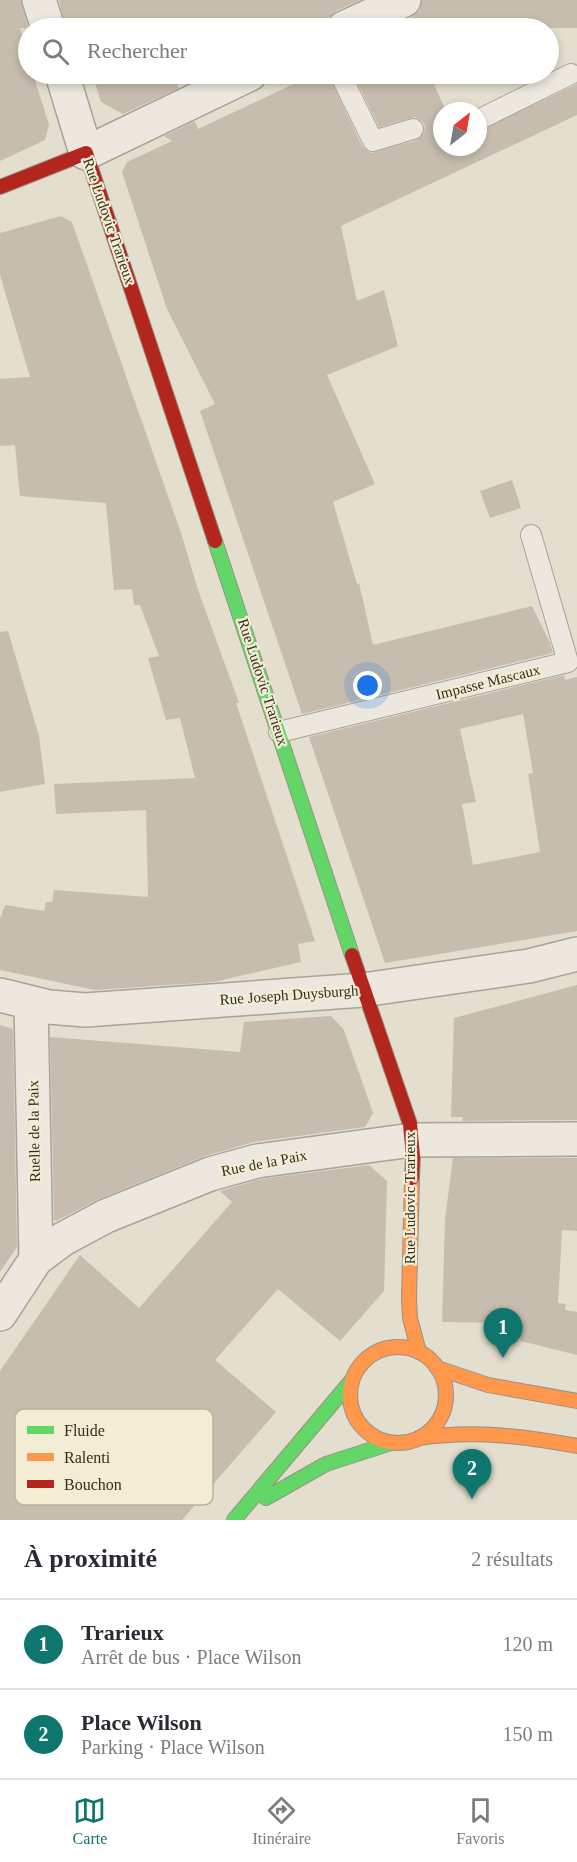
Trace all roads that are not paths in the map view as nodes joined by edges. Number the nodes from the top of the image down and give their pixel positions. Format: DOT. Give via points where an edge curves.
graph roads {
  1 [pos="39,0"];
  2 [pos="404,0"];
  3 [pos="45,18"];
  4 [pos="365,18"];
  5 [pos="571,74"];
  6 [pos="559,80"];
  7 [pos="65,84"];
  8 [pos="229,84"];
  9 [pos="345,84"];
  10 [pos="551,84"];
  11 [pos="487,116"];
  12 [pos="413,129"];
  13 [pos="86,153"];
  14 [pos="0,187"];
  15 [pos="531,536"];
  16 [pos="279,732"];
  17 [pos="577,954"];
  18 [pos="363,990"];
  19 [pos="0,995"];
  20 [pos="31,1003"];
  21 [pos="577,1139"];
  22 [pos="412,1140"];
  23 [pos="36,1259"];
  24 [pos="409,1298"];
  25 [pos="0,1314"];
  26 [pos="398,1318"];
  27 [pos="419,1352"];
  28 [pos="437,1368"];
  29 [pos="352,1380"];
  30 [pos="577,1401"];
  31 [pos="419,1438"];
  32 [pos="391,1443"];
  33 [pos="577,1446"];
  34 [pos="236,1517"];
  1 -- 3 [label="street"];
  2 -- 4 [label="street"];
  5 -- 6 [label="lane"];
  7 -- 13 [label="street, Rue Ludovic Trarieux"];
  8 -- 13 [label="street"];
  9 -- 12 [label="lane" via="373,141"];
  10 -- 11 [label="lane"];
  13 -- 14 [label="street"];
  13 -- 16 [label="street, Rue Ludovic Trarieux"];
  15 -- 16 [label="lane, Impasse Mascaux" via="568,662"];
  16 -- 18 [label="street, Rue Ludovic Trarieux"];
  17 -- 18 [label="street, Rue Joseph Duysburgh" via="521,967"];
  18 -- 20 [label="street, Rue Joseph Duysburgh" via="85,1010"];
  18 -- 22 [label="street, Rue Ludovic Trarieux" via="405,1107"];
  19 -- 20 [label="street, Rue Joseph Duysburgh"];
  20 -- 23 [label="street, Ruelle de la Paix"];
  21 -- 22 [label="street, Rue de la Paix"];
  22 -- 23 [label="street, Rue de la Paix" via="257,1161 210,1174 106,1216"];
  22 -- 24 [label="street, Rue Ludovic Trarieux"];
  23 -- 25 [label="street, Rue de la Paix"];
  24 -- 26 [label="street, Rue Ludovic Trarieux"];
  24 -- 27 [label="street, Rue Ludovic Trarieux"];
  27 -- 28 [label="street"];
  27 -- 29 [label="street" via="383,1345 360,1365"];
  28 -- 30 [label="street" via="481,1384"];
  28 -- 31 [label="street" via="444,1383 444,1407 438,1422"];
  29 -- 32 [label="street" via="350,1402 355,1417 370,1434"];
  29 -- 34 [label="street"];
  31 -- 32 [label="street"];
  31 -- 33 [label="street" via="483,1431"];
  32 -- 34 [label="street" via="317,1467"];
}
